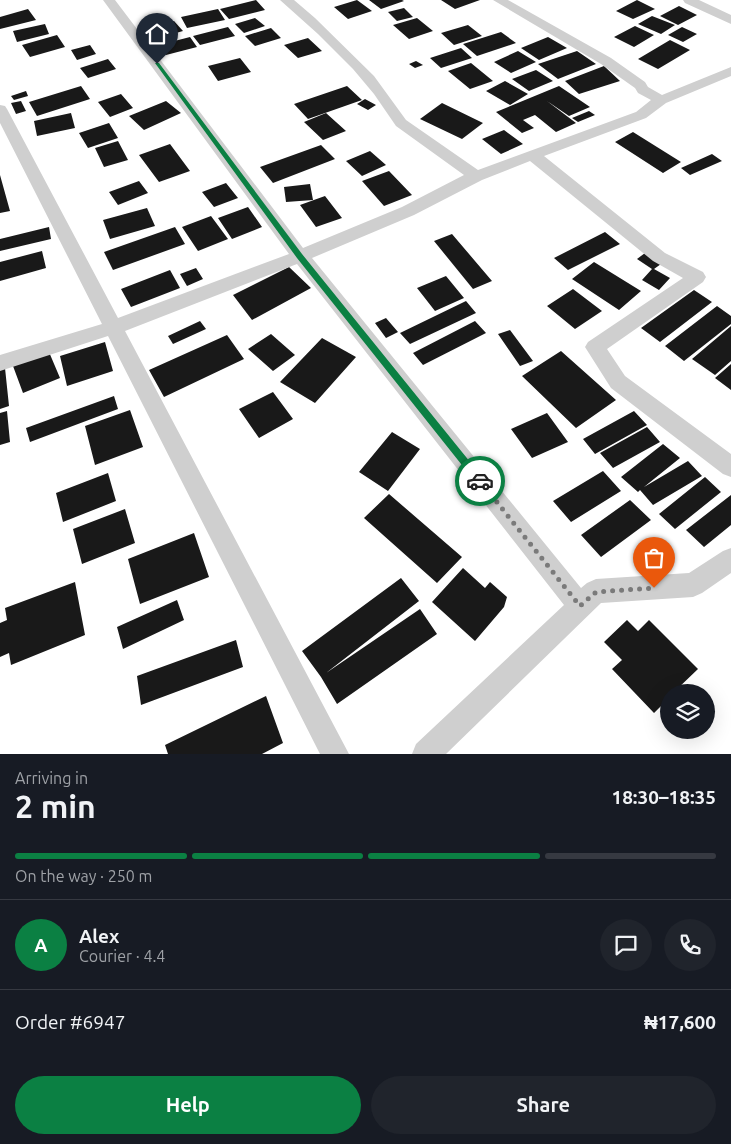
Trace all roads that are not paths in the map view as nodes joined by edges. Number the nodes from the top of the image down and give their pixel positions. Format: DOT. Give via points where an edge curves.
graph roads {
  1 [pos="109,0"];
  2 [pos="286,0"];
  3 [pos="499,0"];
  4 [pos="689,0"];
  5 [pos="731,20"];
  6 [pos="731,71"];
  7 [pos="661,100"];
  8 [pos="0,109"];
  9 [pos="532,155"];
  10 [pos="476,176"];
  11 [pos="300,256"];
  12 [pos="114,327"];
  13 [pos="0,363"];
  14 [pos="731,467"];
  15 [pos="731,559"];
  16 [pos="580,606"];
  17 [pos="335,754"];
  18 [pos="426,754"];
  1 -- 11 [label="street"];
  2 -- 10 [label="street" via="309,18 358,69 401,123"];
  3 -- 7 [label="street" via="606,61"];
  4 -- 5 [label="street"];
  6 -- 7 [label="street"];
  7 -- 9 [label="street" via="641,115"];
  8 -- 12 [label="street"];
  9 -- 10 [label="street"];
  9 -- 14 [label="street" via="659,257 696,277 595,346 618,382"];
  10 -- 11 [label="street" via="408,210"];
  11 -- 12 [label="street"];
  11 -- 16 [label="street"];
  12 -- 13 [label="street"];
  12 -- 17 [label="street"];
  15 -- 16 [label="street" via="693,585 596,592"];
  16 -- 18 [label="street"];
}
